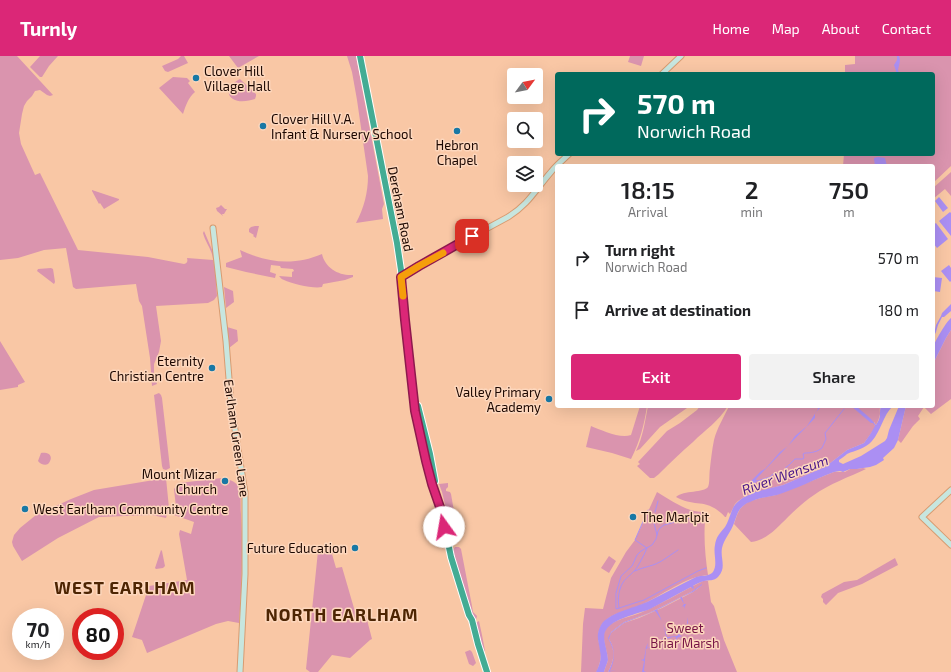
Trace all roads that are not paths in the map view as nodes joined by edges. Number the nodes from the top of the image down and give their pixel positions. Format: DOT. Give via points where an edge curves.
graph roads {
  1 [pos="360,56"];
  2 [pos="681,56"];
  3 [pos="664,72"];
  4 [pos="567,156"];
  5 [pos="558,164"];
  6 [pos="555,167"];
  7 [pos="213,228"];
  8 [pos="401,277"];
  9 [pos="951,490"];
  10 [pos="951,545"];
  11 [pos="240,672"];
  12 [pos="487,672"];
  1 -- 8 [label="highway, Dereham Road" via="397,243"];
  2 -- 3 [label="street"];
  4 -- 5 [label="street"];
  6 -- 8 [label="street" via="520,210"];
  7 -- 11 [label="street, Earlham Green Lane" via="231,404 245,492 246,574"];
  8 -- 12 [label="highway, Dereham Road" via="413,391 430,454 450,551 469,615 468,622"];
  9 -- 10 [label="street" via="922,516"];
}
